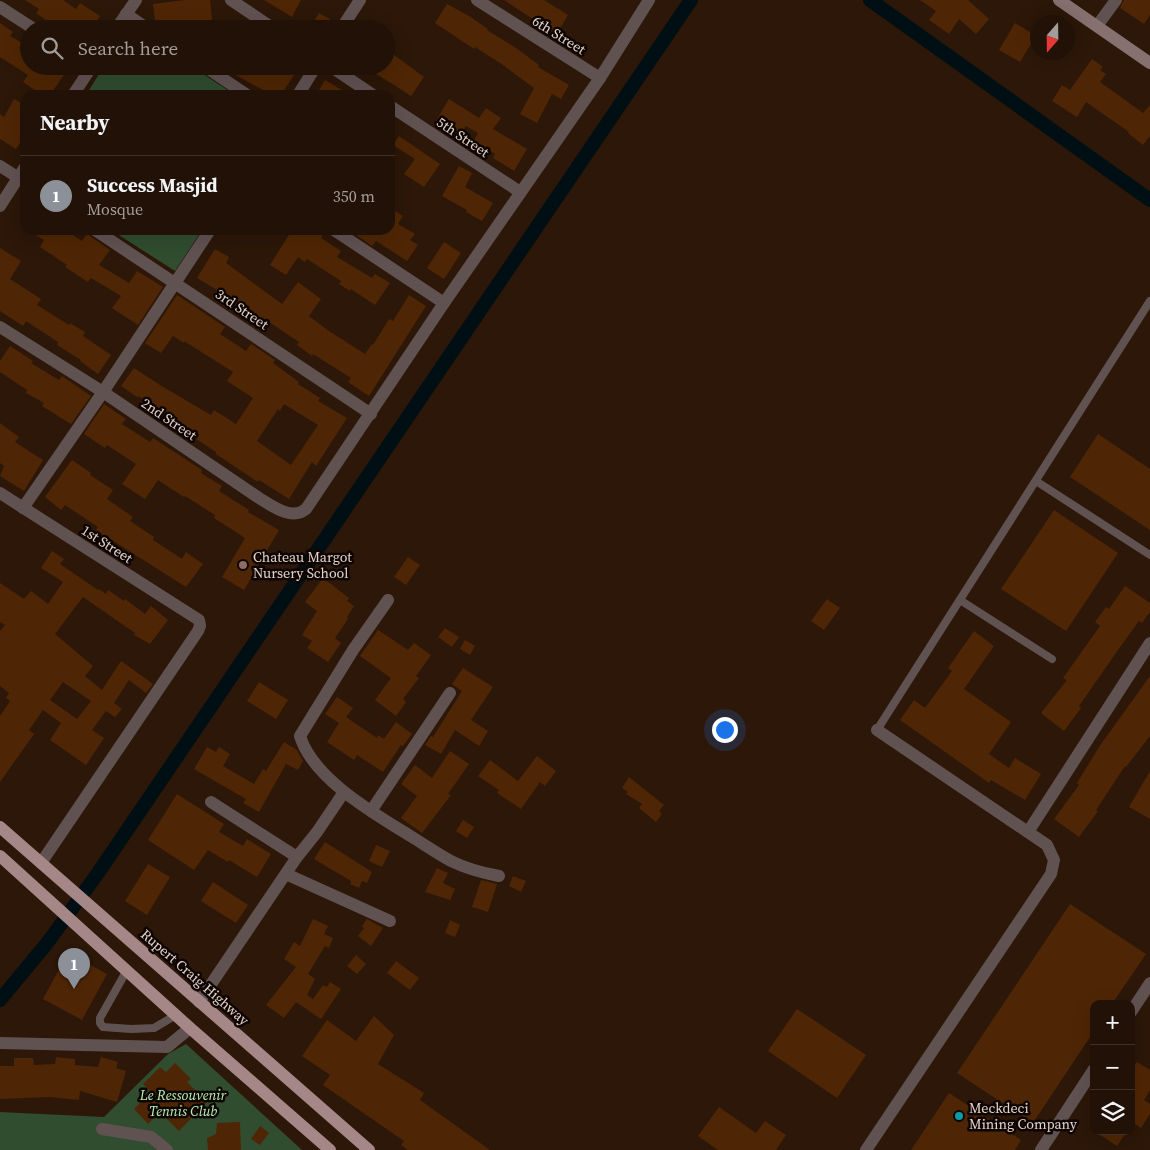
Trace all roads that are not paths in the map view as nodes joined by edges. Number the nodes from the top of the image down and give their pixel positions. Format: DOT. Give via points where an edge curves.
graph roads {
  1 [pos="136,0"];
  2 [pos="231,0"];
  3 [pos="360,0"];
  4 [pos="477,0"];
  5 [pos="650,0"];
  6 [pos="1059,0"];
  7 [pos="1116,0"];
  8 [pos="0,7"];
  9 [pos="126,14"];
  10 [pos="20,20"];
  11 [pos="122,20"];
  12 [pos="135,20"];
  13 [pos="261,20"];
  14 [pos="347,20"];
  15 [pos="1096,26"];
  16 [pos="1150,64"];
  17 [pos="86,75"];
  18 [pos="217,75"];
  19 [pos="310,75"];
  20 [pos="343,75"];
  21 [pos="600,78"];
  22 [pos="76,90"];
  23 [pos="240,90"];
  24 [pos="301,90"];
  25 [pos="366,90"];
  26 [pos="395,109"];
  27 [pos="0,166"];
  28 [pos="20,175"];
  29 [pos="20,180"];
  30 [pos="520,192"];
  31 [pos="0,206"];
  32 [pos="102,235"];
  33 [pos="207,235"];
  34 [pos="342,235"];
  35 [pos="176,284"];
  36 [pos="1150,302"];
  37 [pos="444,303"];
  38 [pos="0,327"];
  39 [pos="103,392"];
  40 [pos="371,414"];
  41 [pos="1036,481"];
  42 [pos="0,493"];
  43 [pos="23,508"];
  44 [pos="1150,555"];
  45 [pos="388,600"];
  46 [pos="960,600"];
  47 [pos="1150,643"];
  48 [pos="1052,659"];
  49 [pos="450,693"];
  50 [pos="877,730"];
  51 [pos="344,792"];
  52 [pos="210,802"];
  53 [pos="371,812"];
  54 [pos="0,827"];
  55 [pos="1028,832"];
  56 [pos="0,856"];
  57 [pos="297,857"];
  58 [pos="41,863"];
  59 [pos="286,874"];
  60 [pos="499,876"];
  61 [pos="390,921"];
  62 [pos="127,970"];
  63 [pos="1150,983"];
  64 [pos="199,1002"];
  65 [pos="1135,1006"];
  66 [pos="176,1015"];
  67 [pos="190,1028"];
  68 [pos="0,1044"];
  69 [pos="1090,1075"];
  70 [pos="102,1129"];
  71 [pos="167,1150"];
  72 [pos="330,1150"];
  73 [pos="369,1150"];
  74 [pos="866,1150"];
  75 [pos="1041,1150"];
  1 -- 9 [label="street"];
  2 -- 13 [label="street"];
  3 -- 14 [label="street"];
  4 -- 21 [label="street, 6th Street"];
  5 -- 21 [label="street"];
  6 -- 15 [label="main road"];
  7 -- 15 [label="street"];
  8 -- 10 [label="street"];
  9 -- 11 [label="street"];
  9 -- 12 [label="street"];
  15 -- 16 [label="main road"];
  17 -- 22 [label="street"];
  18 -- 23 [label="street"];
  19 -- 24 [label="street"];
  20 -- 25 [label="street"];
  21 -- 30 [label="street"];
  26 -- 30 [label="street, 5th Street"];
  27 -- 28 [label="street"];
  29 -- 31 [label="street"];
  30 -- 37 [label="street"];
  32 -- 35 [label="street, 3rd Street"];
  33 -- 35 [label="street"];
  34 -- 37 [label="street"];
  35 -- 39 [label="street"];
  35 -- 40 [label="street, 3rd Street"];
  36 -- 41 [label="lane"];
  37 -- 40 [label="street"];
  38 -- 39 [label="street, 2nd Street"];
  39 -- 40 [label="street, 2nd Street" via="277,509 295,514 301,513 317,492"];
  39 -- 43 [label="street"];
  41 -- 44 [label="lane"];
  41 -- 46 [label="lane"];
  42 -- 43 [label="street, 1st Street"];
  43 -- 58 [label="street, 1st Street" via="199,620 200,626"];
  45 -- 51 [label="street" via="300,736 315,764"];
  46 -- 48 [label="lane"];
  46 -- 50 [label="lane"];
  47 -- 55 [label="street"];
  49 -- 53 [label="street"];
  50 -- 55 [label="street"];
  51 -- 53 [label="street"];
  51 -- 57 [label="street"];
  52 -- 57 [label="street"];
  53 -- 60 [label="street" via="451,861"];
  54 -- 58 [label="main road, Rupert Craig Highway"];
  55 -- 74 [label="street" via="1047,845 1054,860 1051,874"];
  56 -- 62 [label="main road"];
  57 -- 59 [label="street"];
  58 -- 64 [label="main road, Rupert Craig Highway"];
  59 -- 61 [label="street"];
  59 -- 64 [label="street"];
  62 -- 66 [label="main road"];
  62 -- 66 [label="lane" via="100,1018 103,1027 154,1028"];
  63 -- 65 [label="street"];
  64 -- 73 [label="main road, Rupert Craig Highway"];
  66 -- 67 [label="main road"];
  67 -- 68 [label="street" via="167,1047"];
  67 -- 72 [label="main road"];
  69 -- 75 [label="street"];
  70 -- 71 [label="street" via="151,1136"];
}
